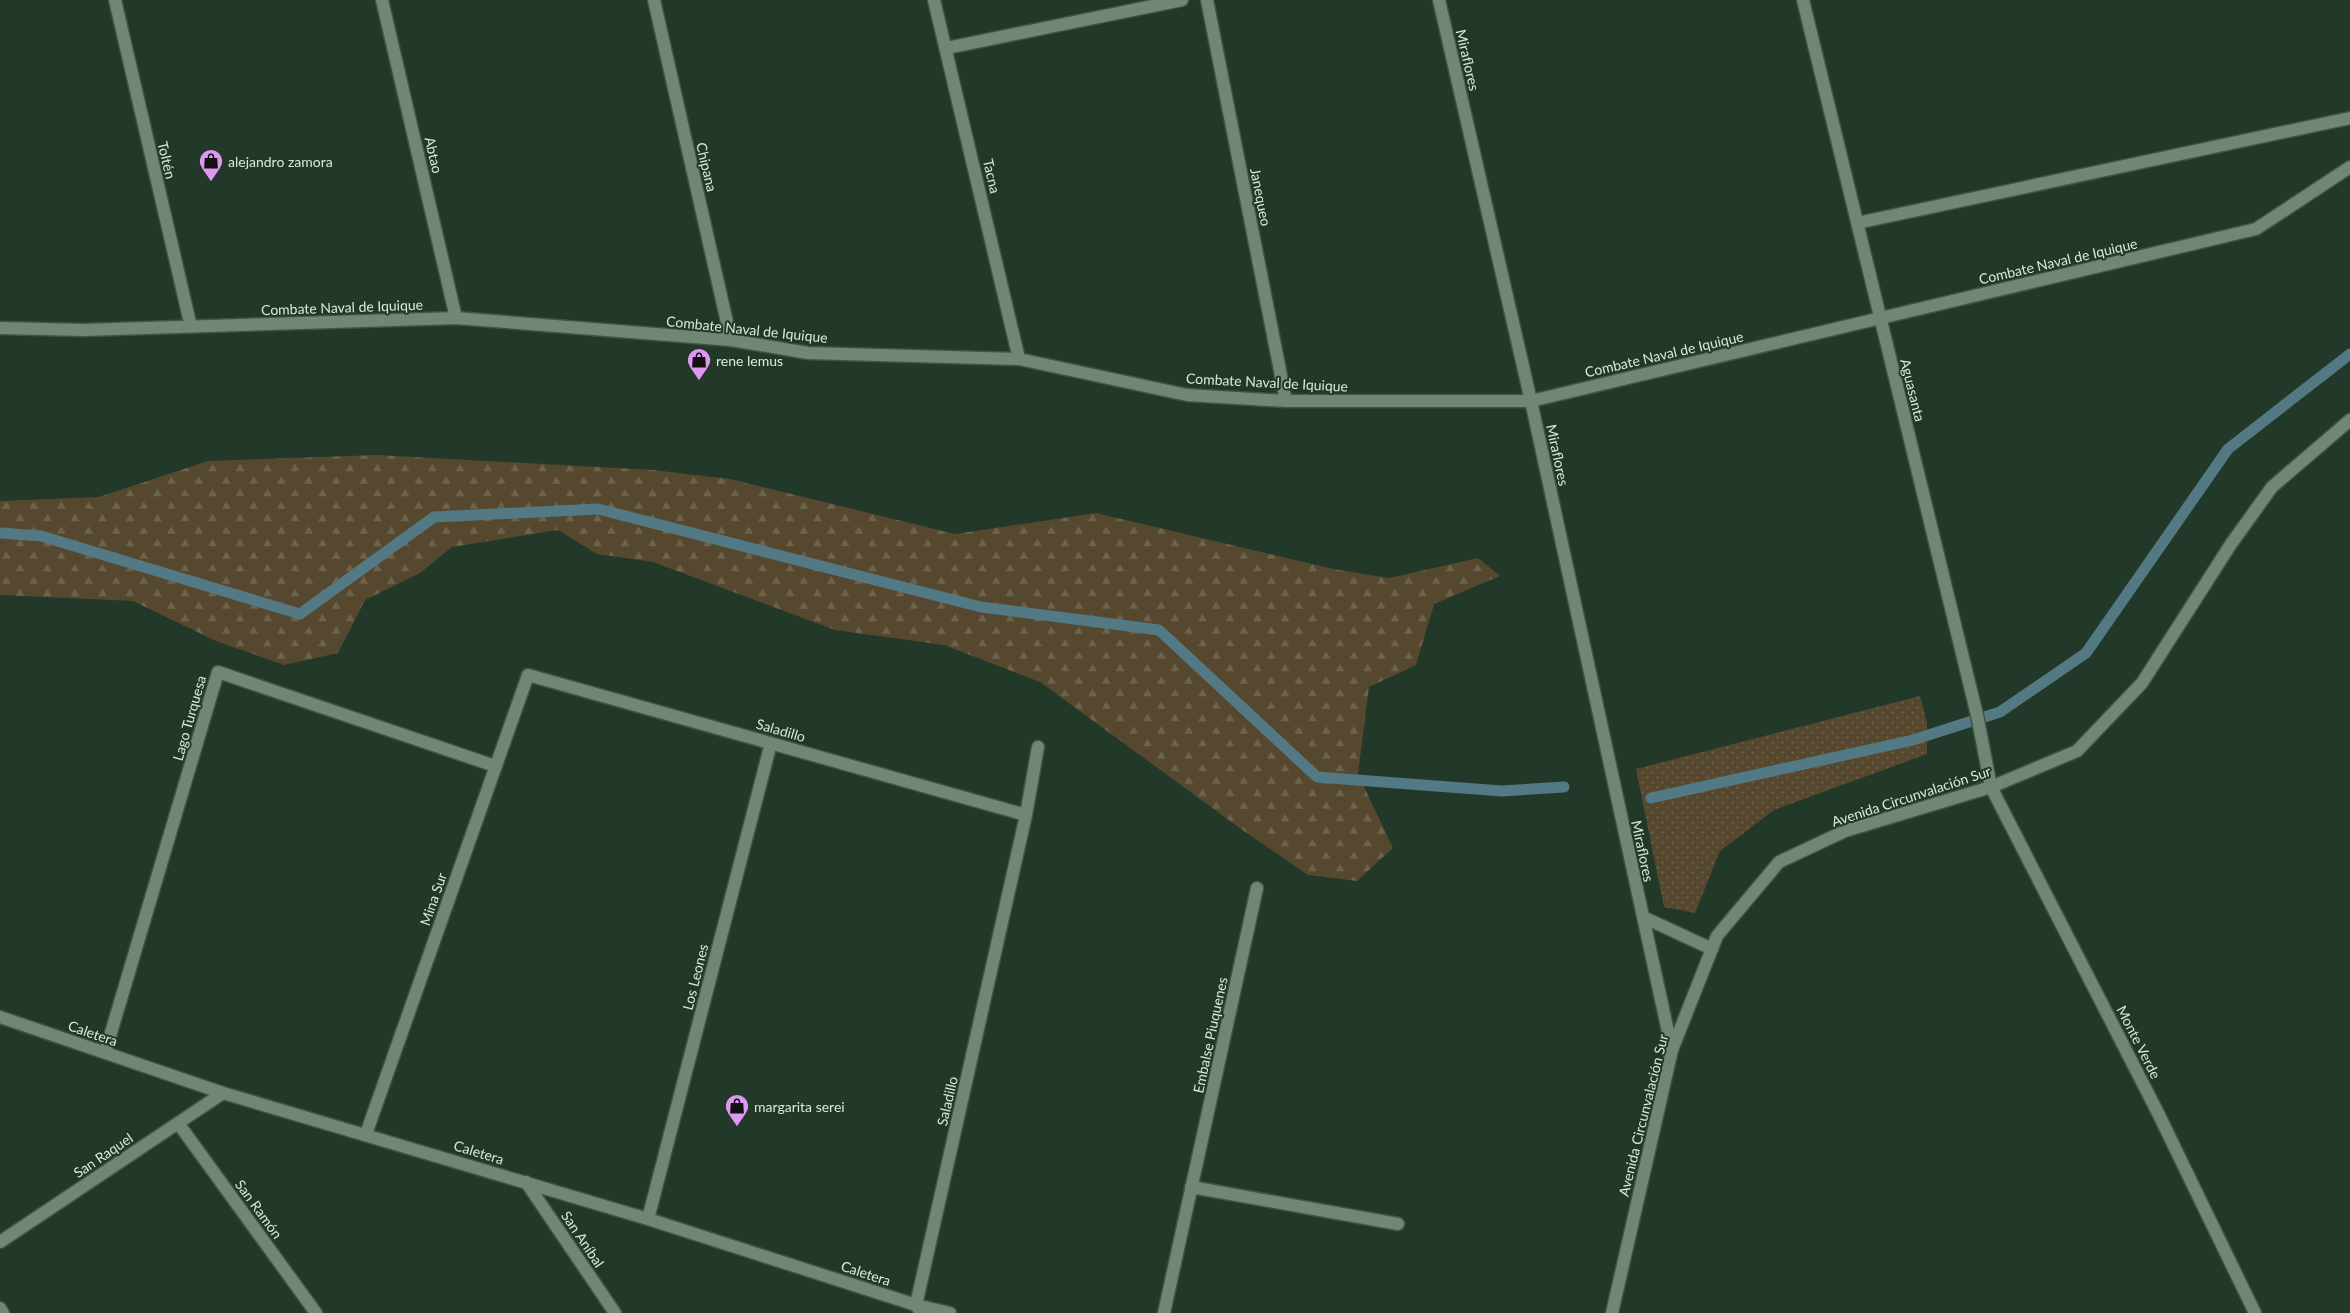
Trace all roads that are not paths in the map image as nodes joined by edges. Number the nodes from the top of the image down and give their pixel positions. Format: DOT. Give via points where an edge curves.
graph roads {
  1 [pos="115,0"];
  2 [pos="382,0"];
  3 [pos="654,0"];
  4 [pos="934,0"];
  5 [pos="1182,0"];
  6 [pos="1207,0"];
  7 [pos="1439,0"];
  8 [pos="1803,0"];
  9 [pos="947,48"];
  10 [pos="2350,118"];
  11 [pos="2350,167"];
  12 [pos="1857,223"];
  13 [pos="456,318"];
  14 [pos="1881,318"];
  15 [pos="191,327"];
  16 [pos="0,328"];
  17 [pos="731,340"];
  18 [pos="1019,359"];
  19 [pos="1286,401"];
  20 [pos="1531,401"];
  21 [pos="2350,420"];
  22 [pos="528,674"];
  23 [pos="771,743"];
  24 [pos="1038,748"];
  25 [pos="496,766"];
  26 [pos="1991,787"];
  27 [pos="1026,815"];
  28 [pos="1257,888"];
  29 [pos="1642,917"];
  30 [pos="1712,949"];
  31 [pos="0,1017"];
  32 [pos="1672,1050"];
  33 [pos="106,1053"];
  34 [pos="223,1092"];
  35 [pos="178,1123"];
  36 [pos="366,1134"];
  37 [pos="526,1182"];
  38 [pos="1192,1187"];
  39 [pos="648,1219"];
  40 [pos="1398,1224"];
  41 [pos="0,1242"];
  42 [pos="0,1308"];
  43 [pos="918,1309"];
  44 [pos="3,1313"];
  45 [pos="316,1313"];
  46 [pos="615,1313"];
  47 [pos="950,1313"];
  48 [pos="1164,1313"];
  49 [pos="1612,1313"];
  50 [pos="2255,1313"];
  1 -- 15 [label="street, Toltén"];
  2 -- 13 [label="street, Abtao"];
  3 -- 17 [label="street, Chipana"];
  4 -- 9 [label="street, Tacna"];
  5 -- 9 [label="street"];
  6 -- 19 [label="street, Janequeo"];
  7 -- 20 [label="street, Miraflores"];
  8 -- 12 [label="street, Aguasanta"];
  9 -- 18 [label="street, Tacna"];
  10 -- 12 [label="street"];
  11 -- 14 [label="street, Combate Naval de Iquique" via="2256,230"];
  12 -- 14 [label="street, Aguasanta"];
  13 -- 15 [label="street, Combate Naval de Iquique"];
  13 -- 17 [label="street, Combate Naval de Iquique"];
  14 -- 20 [label="street, Combate Naval de Iquique"];
  14 -- 26 [label="street, Aguasanta" via="1972,694"];
  15 -- 16 [label="street, Combate Naval de Iquique"];
  17 -- 18 [label="street, Combate Naval de Iquique" via="808,353"];
  18 -- 19 [label="street, Combate Naval de Iquique" via="1187,395"];
  19 -- 20 [label="street, Combate Naval de Iquique"];
  20 -- 29 [label="street, Miraflores"];
  21 -- 26 [label="street, Avenida Circunvalación Sur" via="2272,487 2231,544 2142,684 2076,750"];
  22 -- 23 [label="street, Saladillo"];
  22 -- 25 [label="street, Mina Sur"];
  23 -- 27 [label="street, Saladillo"];
  23 -- 39 [label="street, Los Leones"];
  24 -- 27 [label="street, Saladillo"];
  25 -- 33 [label="street, Lago Turquesa" via="218,672"];
  25 -- 36 [label="street, Mina Sur"];
  26 -- 30 [label="street, Avenida Circunvalación Sur" via="1844,831 1779,862 1717,936"];
  26 -- 50 [label="street, Monte Verde" via="2158,1112"];
  27 -- 43 [label="street, Saladillo"];
  28 -- 38 [label="street, Embalse Piuquenes"];
  29 -- 30 [label="street"];
  29 -- 32 [label="street, Miraflores"];
  30 -- 32 [label="street, Avenida Circunvalación Sur"];
  31 -- 33 [label="street, Caletera"];
  32 -- 49 [label="street, Avenida Circunvalación Sur"];
  33 -- 34 [label="street, Caletera"];
  34 -- 35 [label="street, San Raquel"];
  34 -- 36 [label="street, Caletera"];
  35 -- 41 [label="street, San Raquel"];
  35 -- 45 [label="street, San Ramón"];
  36 -- 37 [label="street, Caletera"];
  37 -- 39 [label="street, Caletera"];
  37 -- 46 [label="street, San Aníbal"];
  38 -- 40 [label="street"];
  38 -- 48 [label="street, Embalse Piuquenes"];
  39 -- 43 [label="street, Caletera"];
  42 -- 44 [label="street"];
  43 -- 47 [label="street, Caletera"];
}
